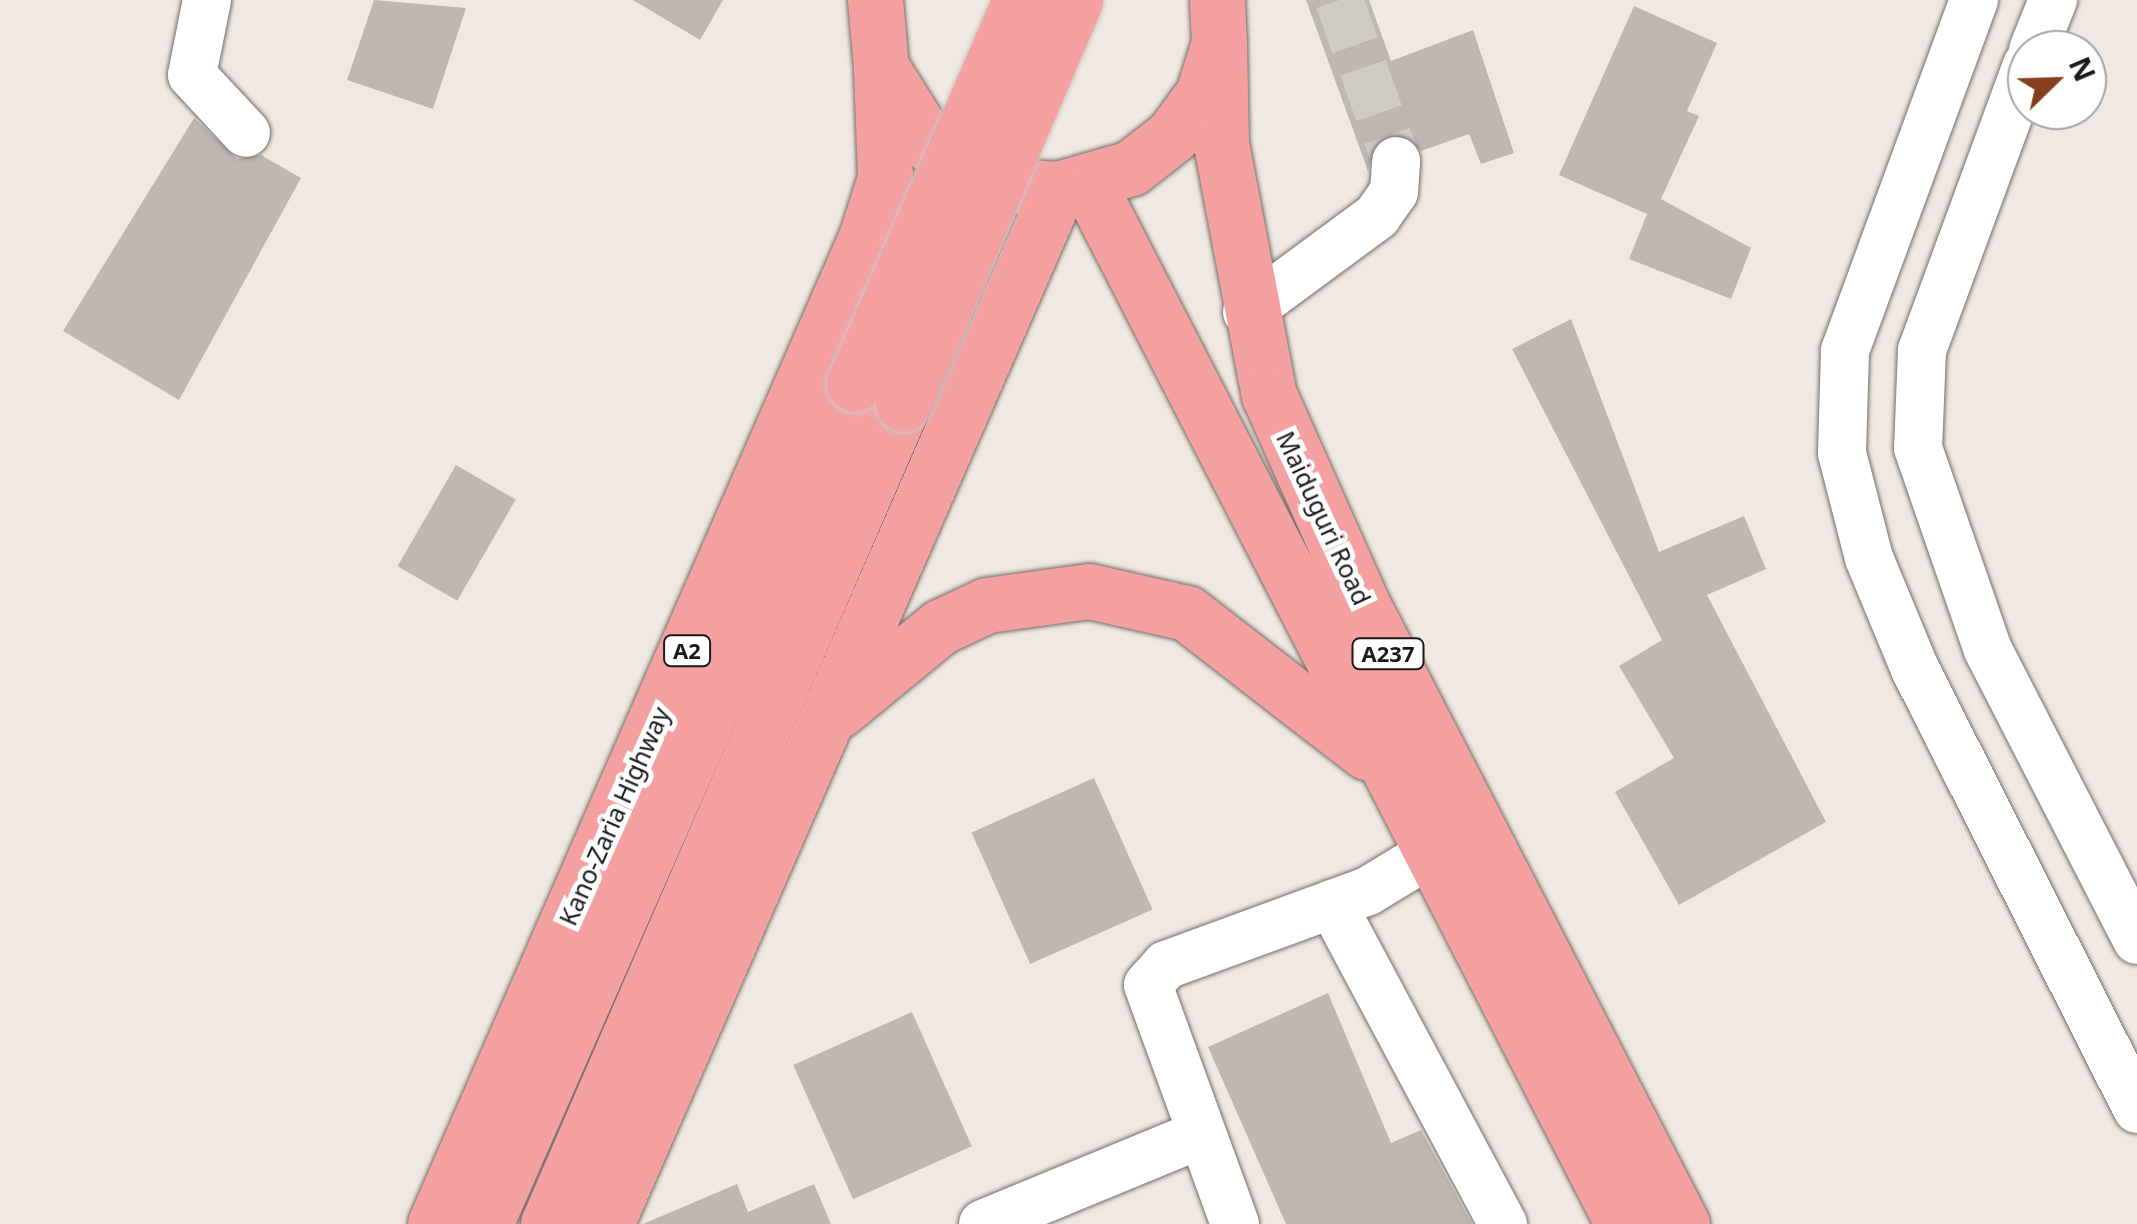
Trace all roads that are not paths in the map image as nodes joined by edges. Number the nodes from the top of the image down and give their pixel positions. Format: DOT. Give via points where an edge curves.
graph roads {
  1 [pos="207,0"];
  2 [pos="875,0"];
  3 [pos="1020,0"];
  4 [pos="1074,0"];
  5 [pos="1974,0"];
  6 [pos="2053,0"];
  7 [pos="1218,22"];
  8 [pos="2041,30"];
  9 [pos="881,66"];
  10 [pos="2007,118"];
  11 [pos="246,132"];
  12 [pos="1396,161"];
  13 [pos="1073,187"];
  14 [pos="1247,312"];
  15 [pos="1918,448"];
  16 [pos="1842,453"];
  17 [pos="826,722"];
  18 [pos="1386,770"];
  19 [pos="1434,851"];
  20 [pos="1332,904"];
  21 [pos="2137,940"];
  22 [pos="2137,1109"];
  23 [pos="1197,1136"];
  24 [pos="435,1224"];
  25 [pos="485,1224"];
  26 [pos="548,1224"];
  27 [pos="606,1224"];
  28 [pos="983,1224"];
  29 [pos="1236,1224"];
  30 [pos="1503,1224"];
  31 [pos="1623,1224"];
  32 [pos="1682,1224"];
  1 -- 11 [label="street" via="192,75"];
  2 -- 9 [label="highway, Kano-Zaria Highway"];
  3 -- 25 [label="highway, A2, bridge"];
  4 -- 26 [label="highway, bridge"];
  5 -- 16 [label="street" via="1845,351"];
  6 -- 8 [label="street"];
  7 -- 13 [label="highway" via="1203,94 1172,136 1132,168"];
  7 -- 14 [label="highway, Maiduguri Road / A237" via="1221,144"];
  9 -- 13 [label="highway" via="930,144 1012,186"];
  9 -- 24 [label="highway, Kano-Zaria Highway / A2" via="886,178 867,236"];
  10 -- 15 [label="street" via="1922,350"];
  12 -- 14 [label="street" via="1394,192 1377,216"];
  13 -- 17 [label="highway"];
  13 -- 18 [label="highway, A237"];
  14 -- 32 [label="highway, Maiduguri Road / A237" via="1305,486"];
  15 -- 16 [label="street"];
  15 -- 21 [label="street" via="1988,650"];
  16 -- 22 [label="street" via="1869,558 1915,668"];
  17 -- 18 [label="highway" via="940,627 988,605 1089,591 1187,613"];
  17 -- 27 [label="highway"];
  18 -- 19 [label="highway, A237"];
  19 -- 20 [label="street"];
  19 -- 31 [label="highway, A237"];
  20 -- 23 [label="street" via="1154,975 1149,1003"];
  20 -- 30 [label="street"];
  23 -- 28 [label="street"];
  23 -- 29 [label="street"];
}
